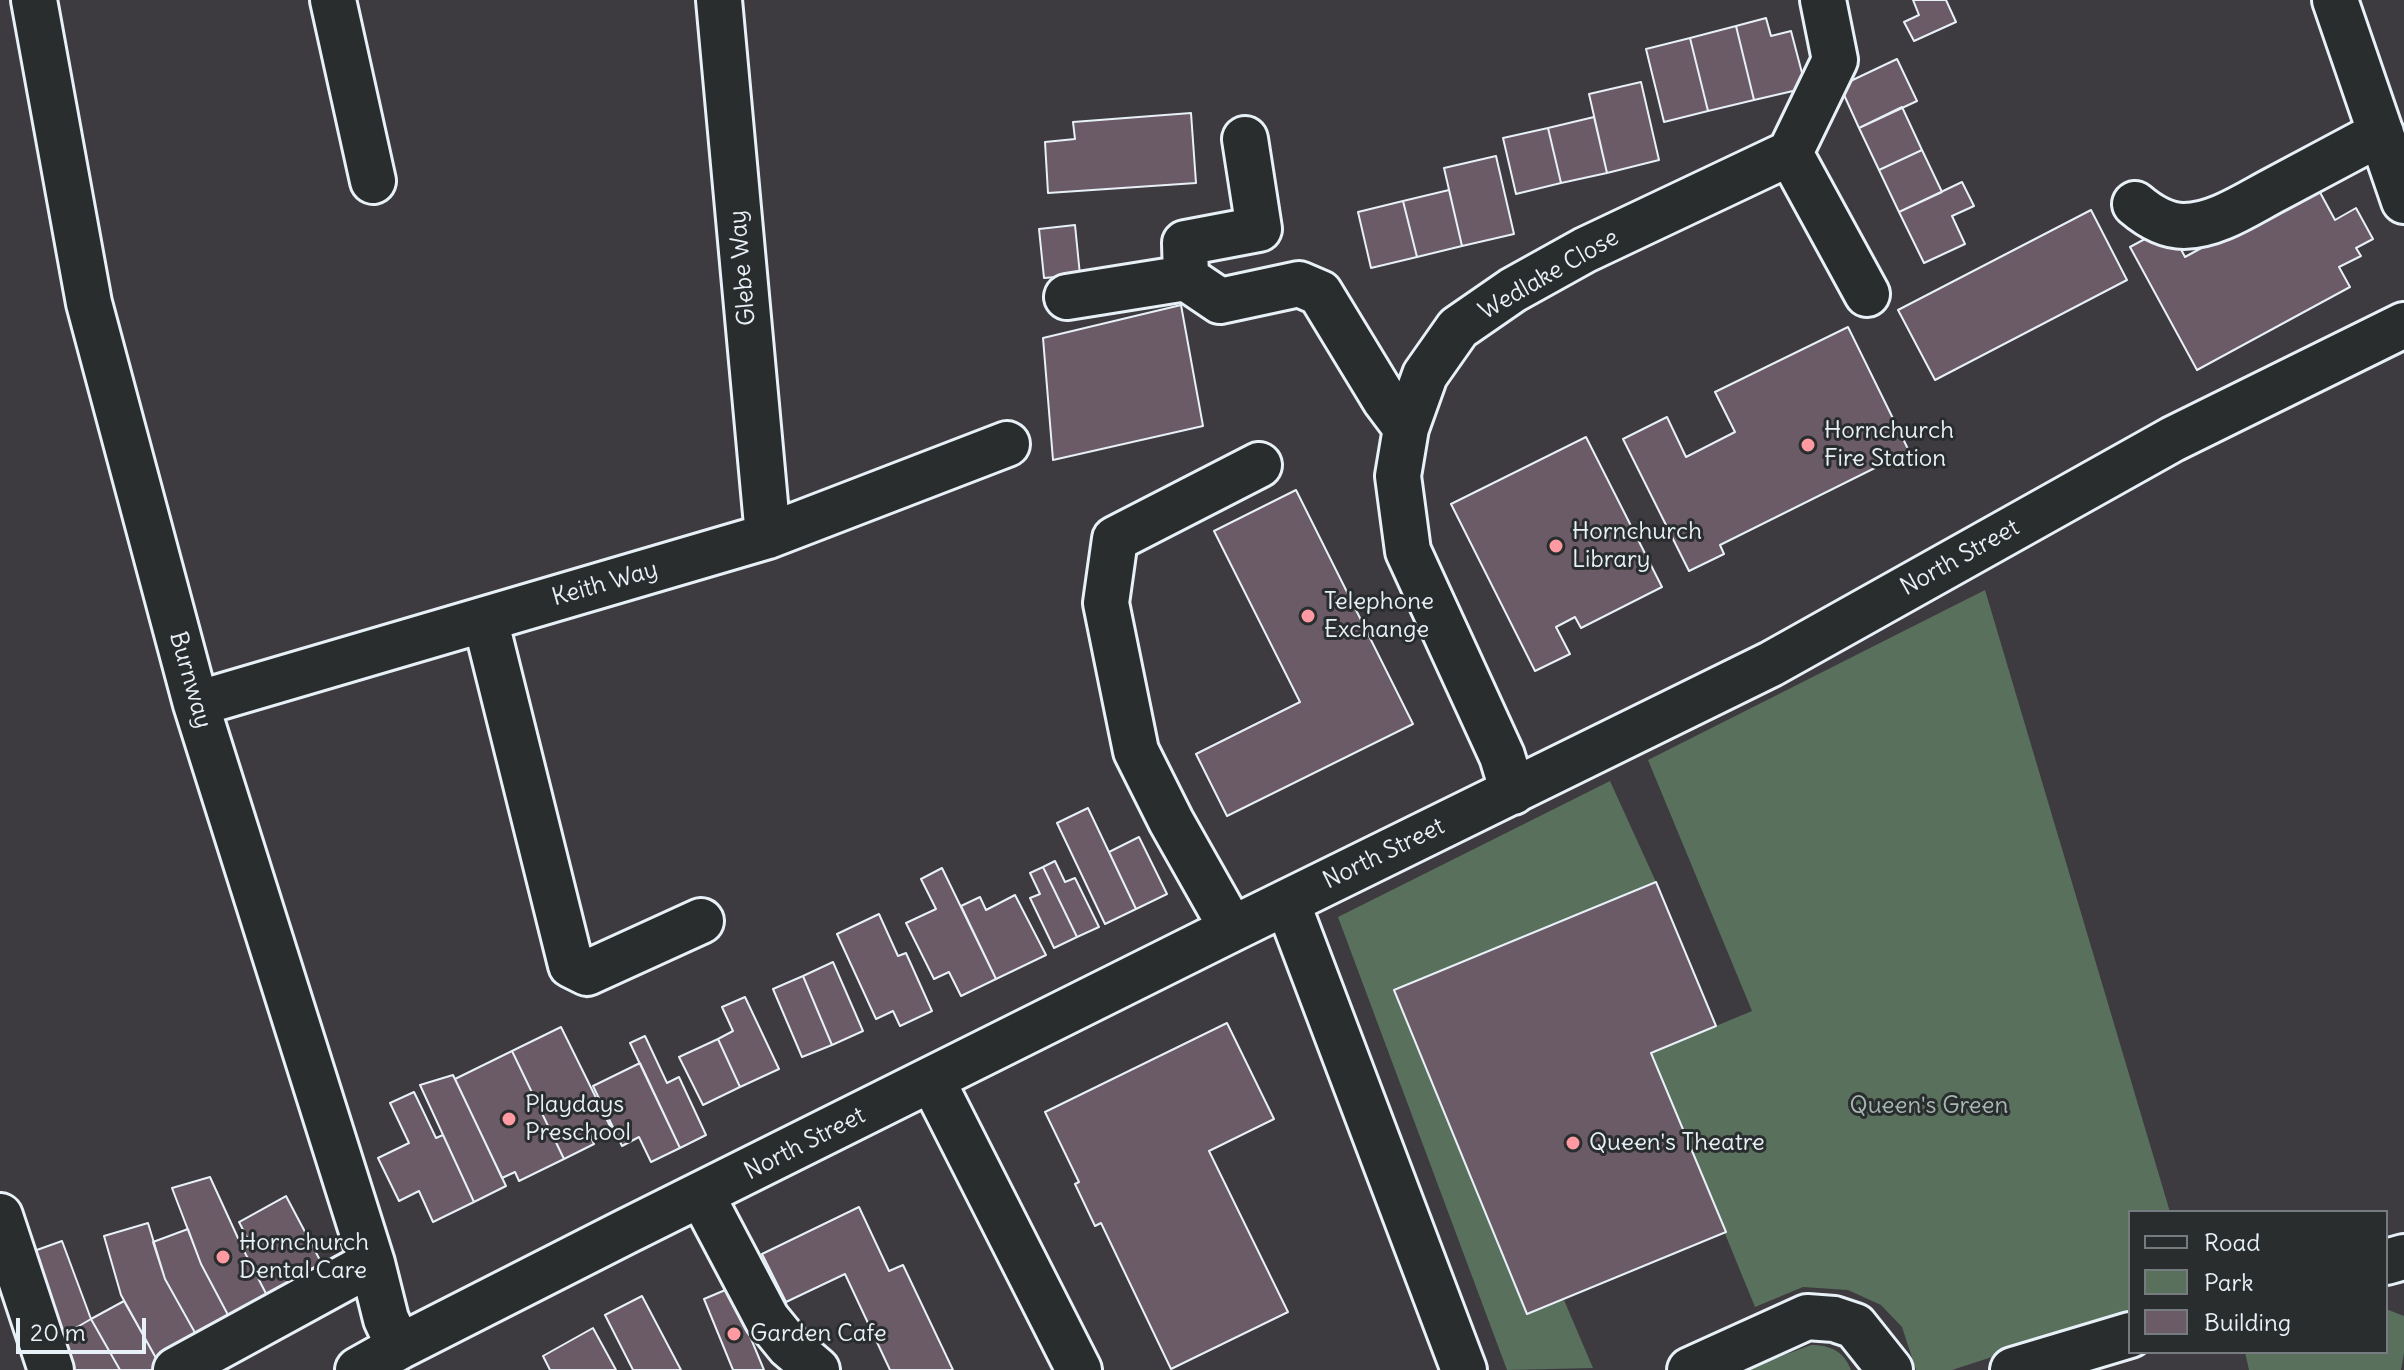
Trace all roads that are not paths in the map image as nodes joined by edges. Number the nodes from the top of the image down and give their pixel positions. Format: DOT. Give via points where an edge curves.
graph roads {
  1 [pos="34,0"];
  2 [pos="333,0"];
  3 [pos="719,0"];
  4 [pos="1823,0"];
  5 [pos="2335,0"];
  6 [pos="2381,133"];
  7 [pos="1245,139"];
  8 [pos="1790,153"];
  9 [pos="373,181"];
  10 [pos="2404,201"];
  11 [pos="2135,204"];
  12 [pos="1186,278"];
  13 [pos="1867,294"];
  14 [pos="1067,297"];
  15 [pos="2401,333"];
  16 [pos="1406,428"];
  17 [pos="1007,444"];
  18 [pos="1259,465"];
  19 [pos="768,536"];
  20 [pos="485,619"];
  21 [pos="196,704"];
  22 [pos="1513,792"];
  23 [pos="1287,902"];
  24 [pos="701,921"];
  25 [pos="1232,929"];
  26 [pos="932,1080"];
  27 [pos="702,1196"];
  28 [pos="0,1216"];
  29 [pos="372,1263"];
  30 [pos="2128,1336"];
  31 [pos="399,1347"];
  32 [pos="51,1370"];
  33 [pos="176,1370"];
  34 [pos="358,1370"];
  35 [pos="817,1370"];
  36 [pos="1079,1370"];
  37 [pos="1464,1370"];
  38 [pos="1690,1370"];
  39 [pos="1890,1370"];
  40 [pos="2013,1370"];
  1 -- 21 [label="street, Burnway" via="89,303"];
  2 -- 9 [label="street"];
  3 -- 19 [label="street, Glebe Way"];
  4 -- 8 [label="street" via="1835,60"];
  5 -- 6 [label="street"];
  6 -- 10 [label="street"];
  6 -- 11 [label="street" via="2198,225 2162,222"];
  7 -- 12 [label="street" via="1259,229 1185,243"];
  8 -- 13 [label="street"];
  8 -- 16 [label="street, Wedlake Close" via="1585,250 1458,328 1425,375"];
  12 -- 14 [label="street"];
  12 -- 16 [label="street" via="1220,301 1299,284 1320,293"];
  15 -- 22 [label="street, North Street" via="2173,439 1771,664"];
  16 -- 22 [label="street, Wedlake Close" via="1398,476 1408,551 1502,756"];
  17 -- 19 [label="street, Keith Way"];
  18 -- 25 [label="street" via="1115,539 1106,603 1136,751"];
  19 -- 20 [label="street, Keith Way"];
  20 -- 21 [label="street, Keith Way"];
  20 -- 24 [label="street" via="571,965 587,973"];
  21 -- 29 [label="street, Burnway"];
  22 -- 23 [label="street, North Street"];
  23 -- 25 [label="street, North Street"];
  23 -- 37 [label="street"];
  25 -- 26 [label="street, North Street"];
  26 -- 27 [label="street, North Street"];
  26 -- 36 [label="street"];
  27 -- 31 [label="street, North Street"];
  27 -- 35 [label="street" via="767,1319"];
  28 -- 32 [label="street"];
  29 -- 31 [label="street, Burnway"];
  29 -- 33 [label="street"];
  30 -- 40 [label="street"];
  31 -- 34 [label="street, North Street"];
  38 -- 39 [label="street" via="1807,1317 1855,1326"];
}
